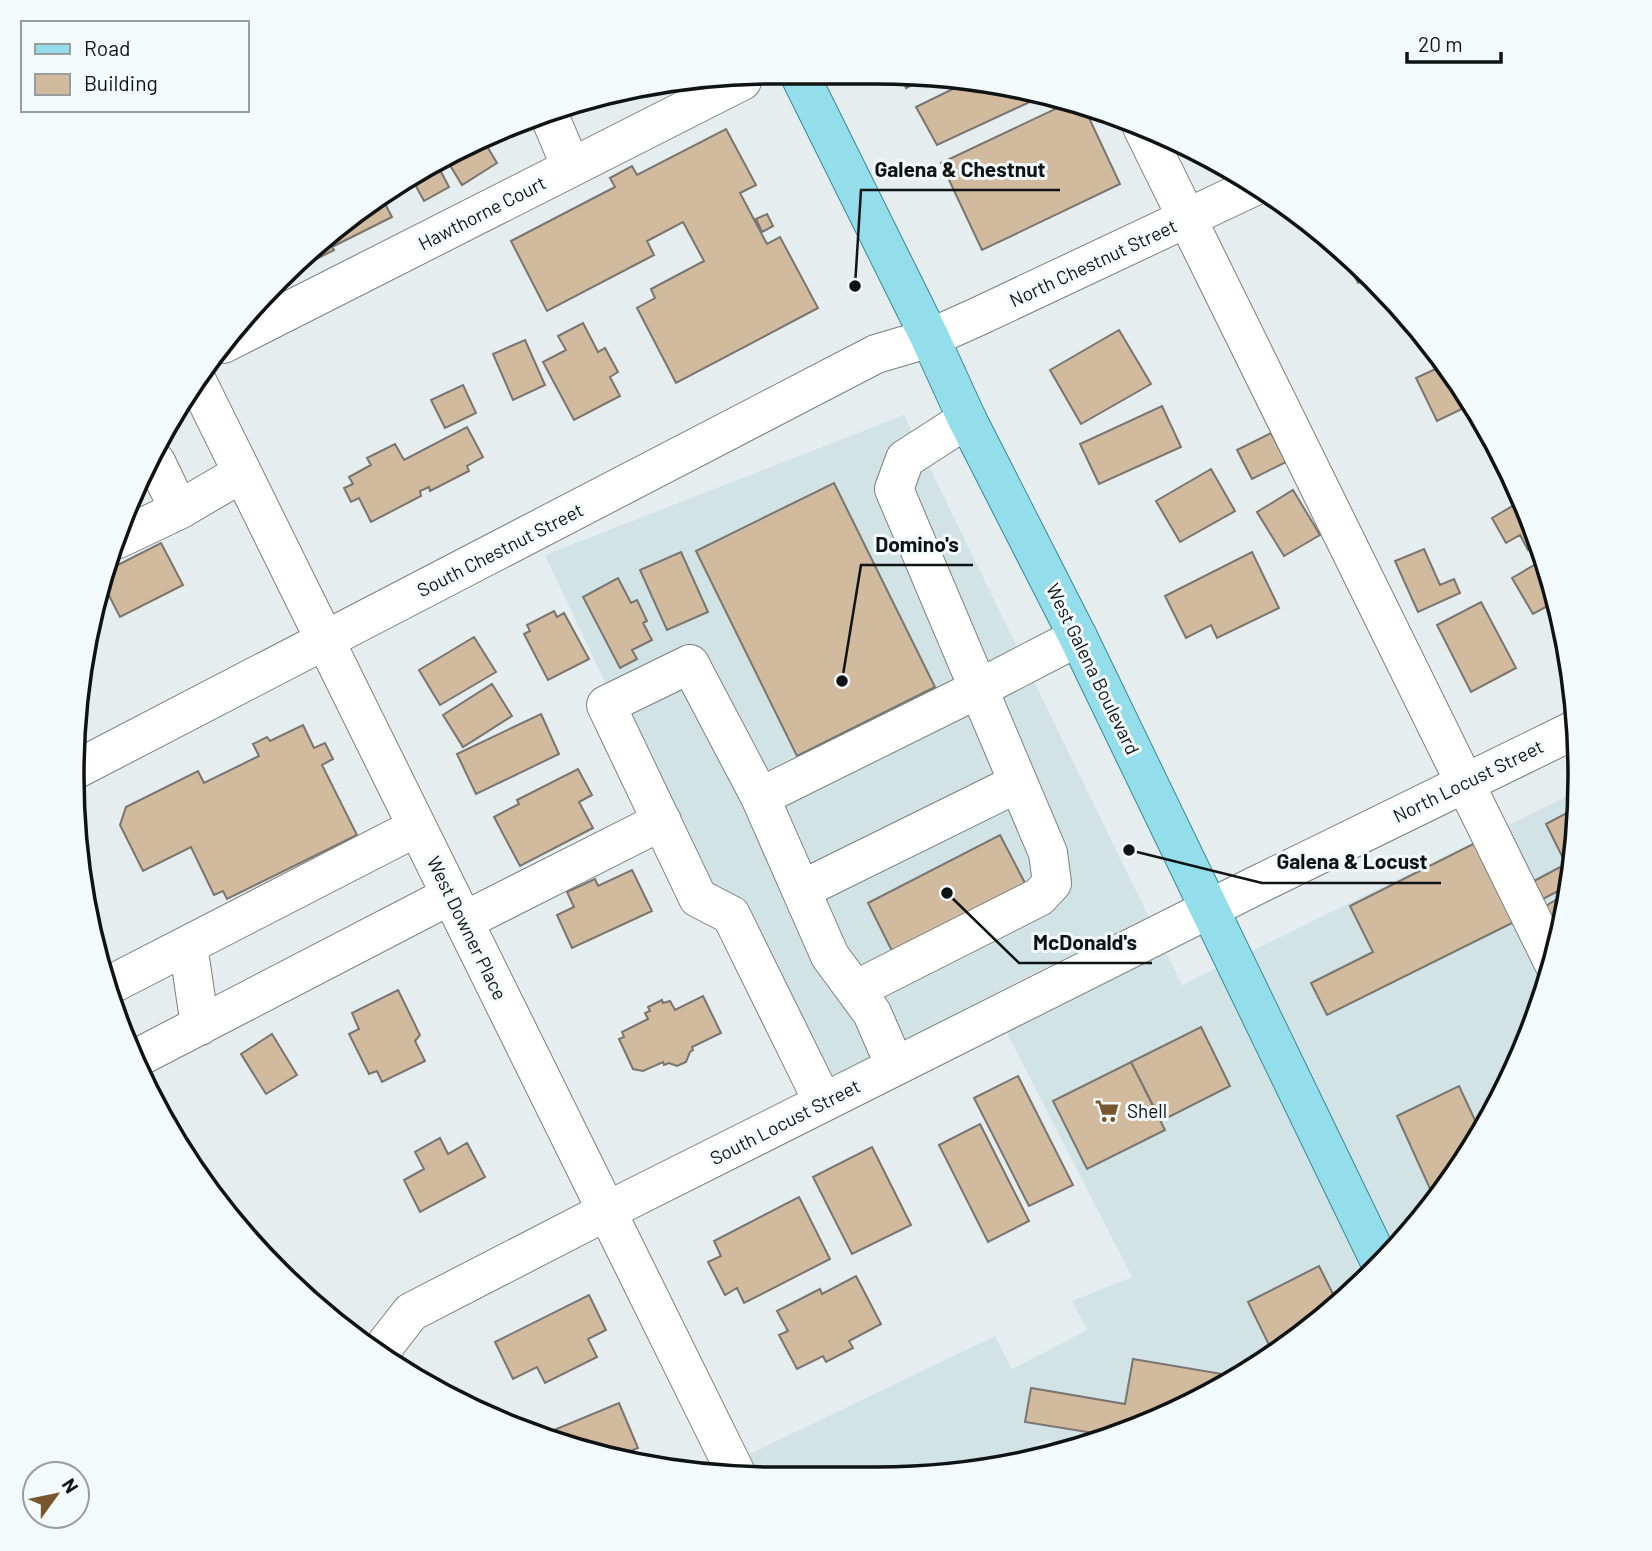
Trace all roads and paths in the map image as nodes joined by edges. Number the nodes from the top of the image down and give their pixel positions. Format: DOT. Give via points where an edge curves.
graph roads {
  1 [pos="804,84"];
  2 [pos="723,86"];
  3 [pos="690,94"];
  4 [pos="551,122"];
  5 [pos="1149,140"];
  6 [pos="571,167"];
  7 [pos="1245,191"];
  8 [pos="1187,219"];
  9 [pos="246,332"];
  10 [pos="930,338"];
  11 [pos="202,390"];
  12 [pos="967,419"];
  13 [pos="158,465"];
  14 [pos="242,472"];
  15 [pos="179,510"];
  16 [pos="128,534"];
  17 [pos="1078,637"];
  18 [pos="325,639"];
  19 [pos="978,690"];
  20 [pos="1567,733"];
  21 [pos="84,765"];
  22 [pos="1464,782"];
  23 [pos="1018,783"];
  24 [pos="760,797"];
  25 [pos="662,821"];
  26 [pos="417,827"];
  27 [pos="802,891"];
  28 [pos="457,908"];
  29 [pos="1210,909"];
  30 [pos="188,945"];
  31 [pos="1546,947"];
  32 [pos="116,982"];
  33 [pos="855,990"];
  34 [pos="200,1026"];
  35 [pos="143,1055"];
  36 [pos="895,1066"];
  37 [pos="823,1102"];
  38 [pos="607,1211"];
  39 [pos="1376,1252"];
  40 [pos="385,1346"];
  41 [pos="733,1466"];
  1 -- 10 [label="main road, West Galena Boulevard"];
  2 -- 3 [label="street, Hawthorne Court"];
  3 -- 6 [label="street, Hawthorne Court"];
  4 -- 6 [label="street"];
  5 -- 8 [label="street"];
  6 -- 9 [label="street, Hawthorne Court"];
  7 -- 8 [label="street, North Chestnut Street"];
  8 -- 10 [label="street, North Chestnut Street"];
  8 -- 22 [label="street"];
  10 -- 12 [label="main road, West Galena Boulevard"];
  10 -- 18 [label="street, South Chestnut Street" via="876,354"];
  11 -- 14 [label="street, West Downer Place"];
  12 -- 17 [label="main road, West Galena Boulevard"];
  12 -- 19 [label="street" via="905,459 894,489"];
  13 -- 15 [label="street"];
  14 -- 15 [label="street"];
  14 -- 18 [label="street, West Downer Place"];
  15 -- 16 [label="street"];
  17 -- 19 [label="street"];
  17 -- 29 [label="main road, West Galena Boulevard"];
  18 -- 21 [label="street, South Chestnut Street"];
  18 -- 26 [label="street, West Downer Place"];
  19 -- 23 [label="street"];
  19 -- 24 [label="street"];
  20 -- 22 [label="street, North Locust Street"];
  22 -- 29 [label="street, North Locust Street"];
  22 -- 31 [label="street"];
  23 -- 27 [label="street"];
  23 -- 33 [label="street" via="1048,853 1052,883 1039,897"];
  24 -- 25 [label="street" via="690,664 606,705"];
  24 -- 27 [label="street"];
  25 -- 28 [label="street"];
  25 -- 37 [label="street" via="698,898 731,915"];
  26 -- 28 [label="street, West Downer Place"];
  26 -- 30 [label="street"];
  27 -- 33 [label="street" via="830,956"];
  28 -- 34 [label="street"];
  28 -- 38 [label="street, West Downer Place"];
  29 -- 36 [label="street, South Locust Street"];
  29 -- 39 [label="main road, West Galena Boulevard"];
  30 -- 32 [label="street"];
  30 -- 34 [label="street"];
  33 -- 36 [label="street" via="872,1013"];
  34 -- 35 [label="street"];
  36 -- 37 [label="street, South Locust Street"];
  37 -- 38 [label="street, South Locust Street"];
  38 -- 40 [label="street, South Locust Street" via="411,1312"];
  38 -- 41 [label="street, West Downer Place"];
}
